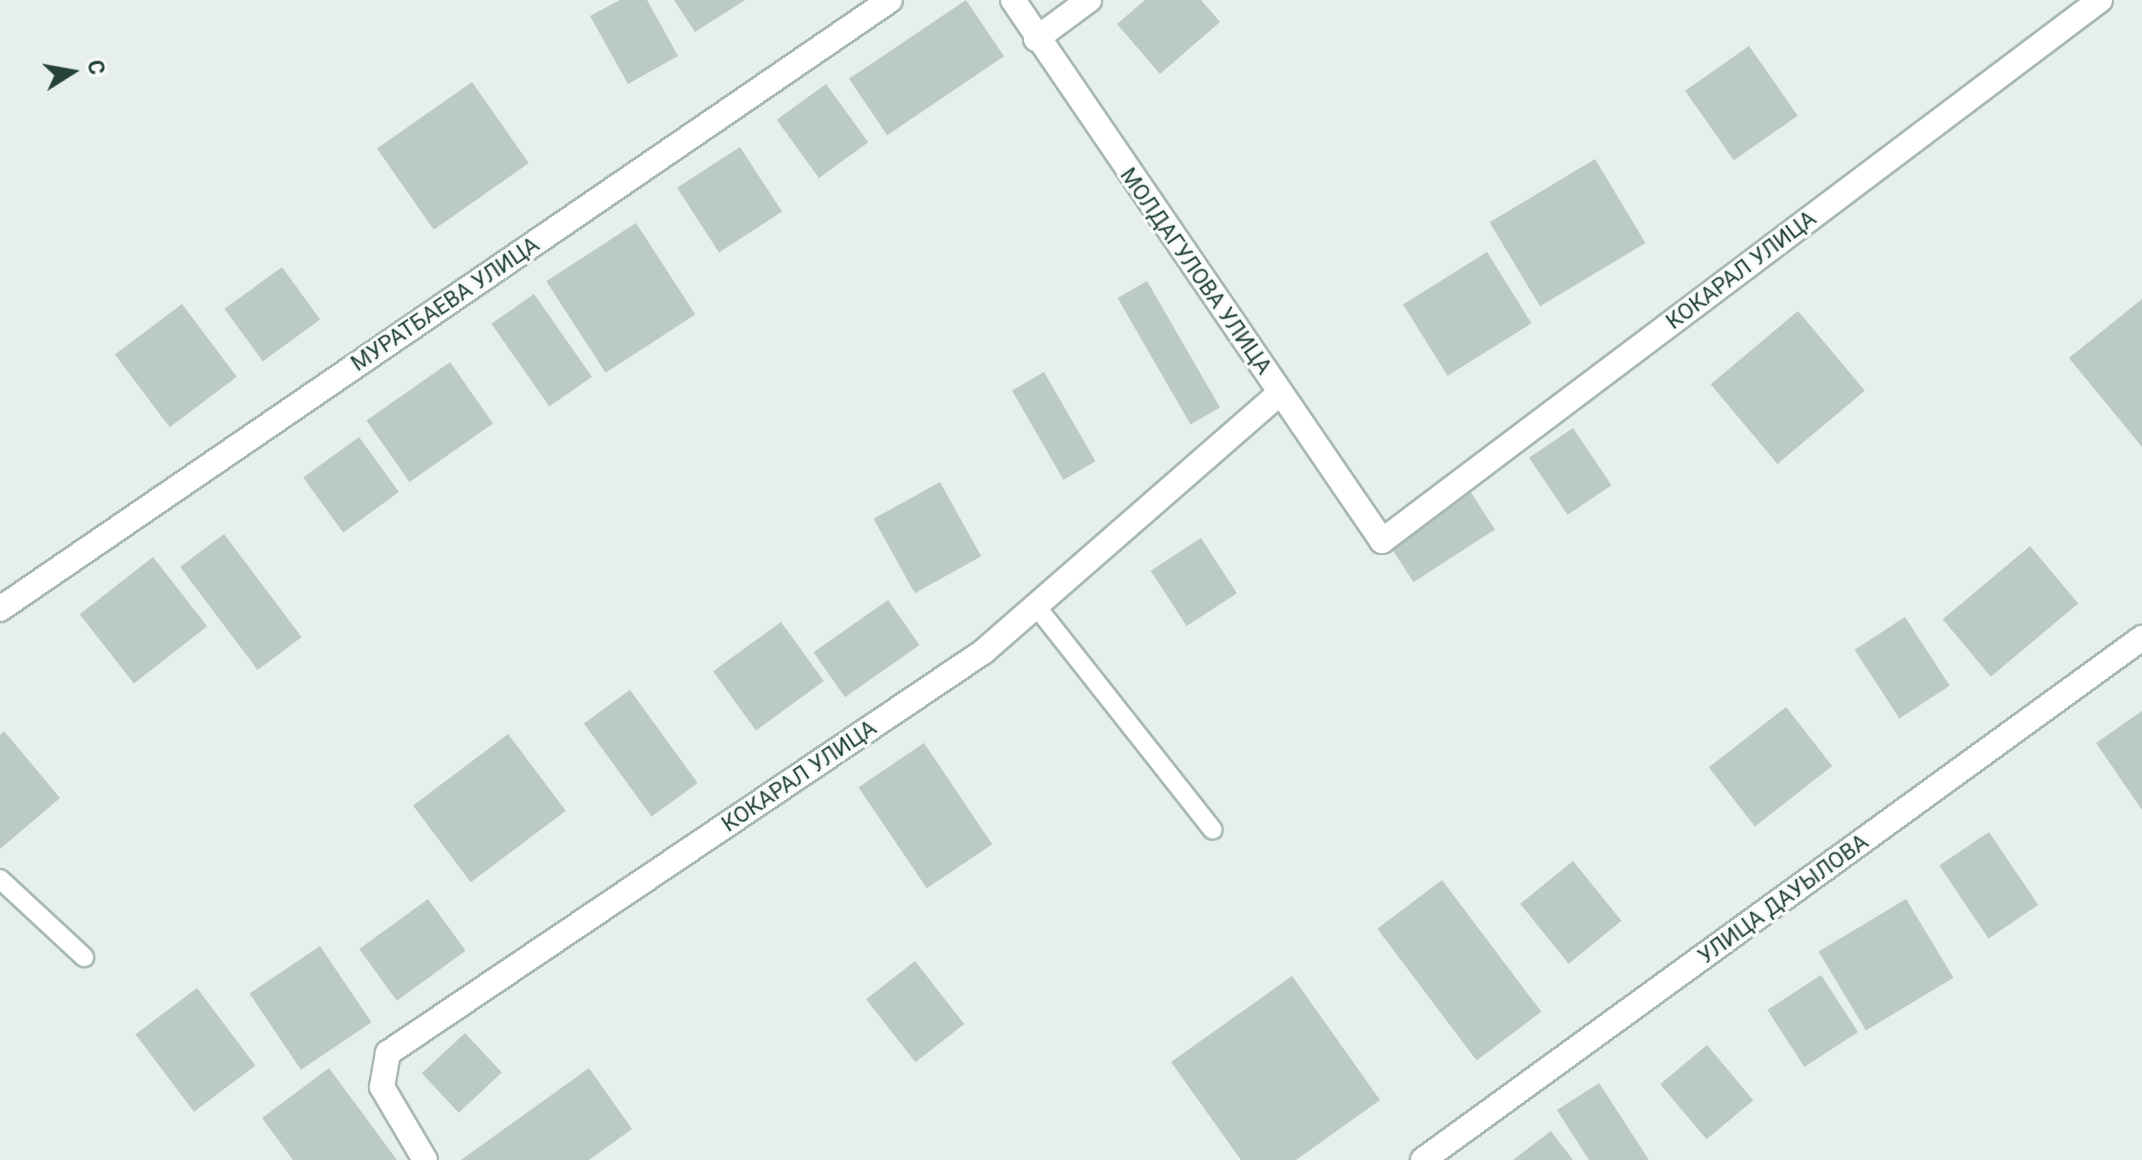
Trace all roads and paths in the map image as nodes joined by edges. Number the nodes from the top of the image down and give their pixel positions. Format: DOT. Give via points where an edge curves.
graph roads {
  1 [pos="890,0"];
  2 [pos="1013,0"];
  3 [pos="1089,0"];
  4 [pos="2100,0"];
  5 [pos="1036,39"];
  6 [pos="1280,393"];
  7 [pos="1382,541"];
  8 [pos="1036,606"];
  9 [pos="0,609"];
  10 [pos="2142,638"];
  11 [pos="1213,830"];
  12 [pos="0,879"];
  13 [pos="84,957"];
  14 [pos="425,1160"];
  15 [pos="1423,1160"];
  1 -- 9 [label="street, МУРАТБАЕВА УЛИЦА"];
  2 -- 5 [label="street, МОЛДАГУЛОВА УЛИЦА"];
  3 -- 5 [label="street"];
  4 -- 7 [label="street, КОКАРАЛ УЛИЦА"];
  5 -- 6 [label="street, МОЛДАГУЛОВА УЛИЦА"];
  6 -- 7 [label="street, МОЛДАГУЛОВА УЛИЦА"];
  6 -- 8 [label="street, КОКАРАЛ УЛИЦА"];
  8 -- 11 [label="lane"];
  8 -- 14 [label="street, КОКАРАЛ УЛИЦА" via="983,652 388,1053 382,1087"];
  10 -- 15 [label="street, УЛИЦА ДАУЫЛОВА"];
  12 -- 13 [label="lane"];
}
